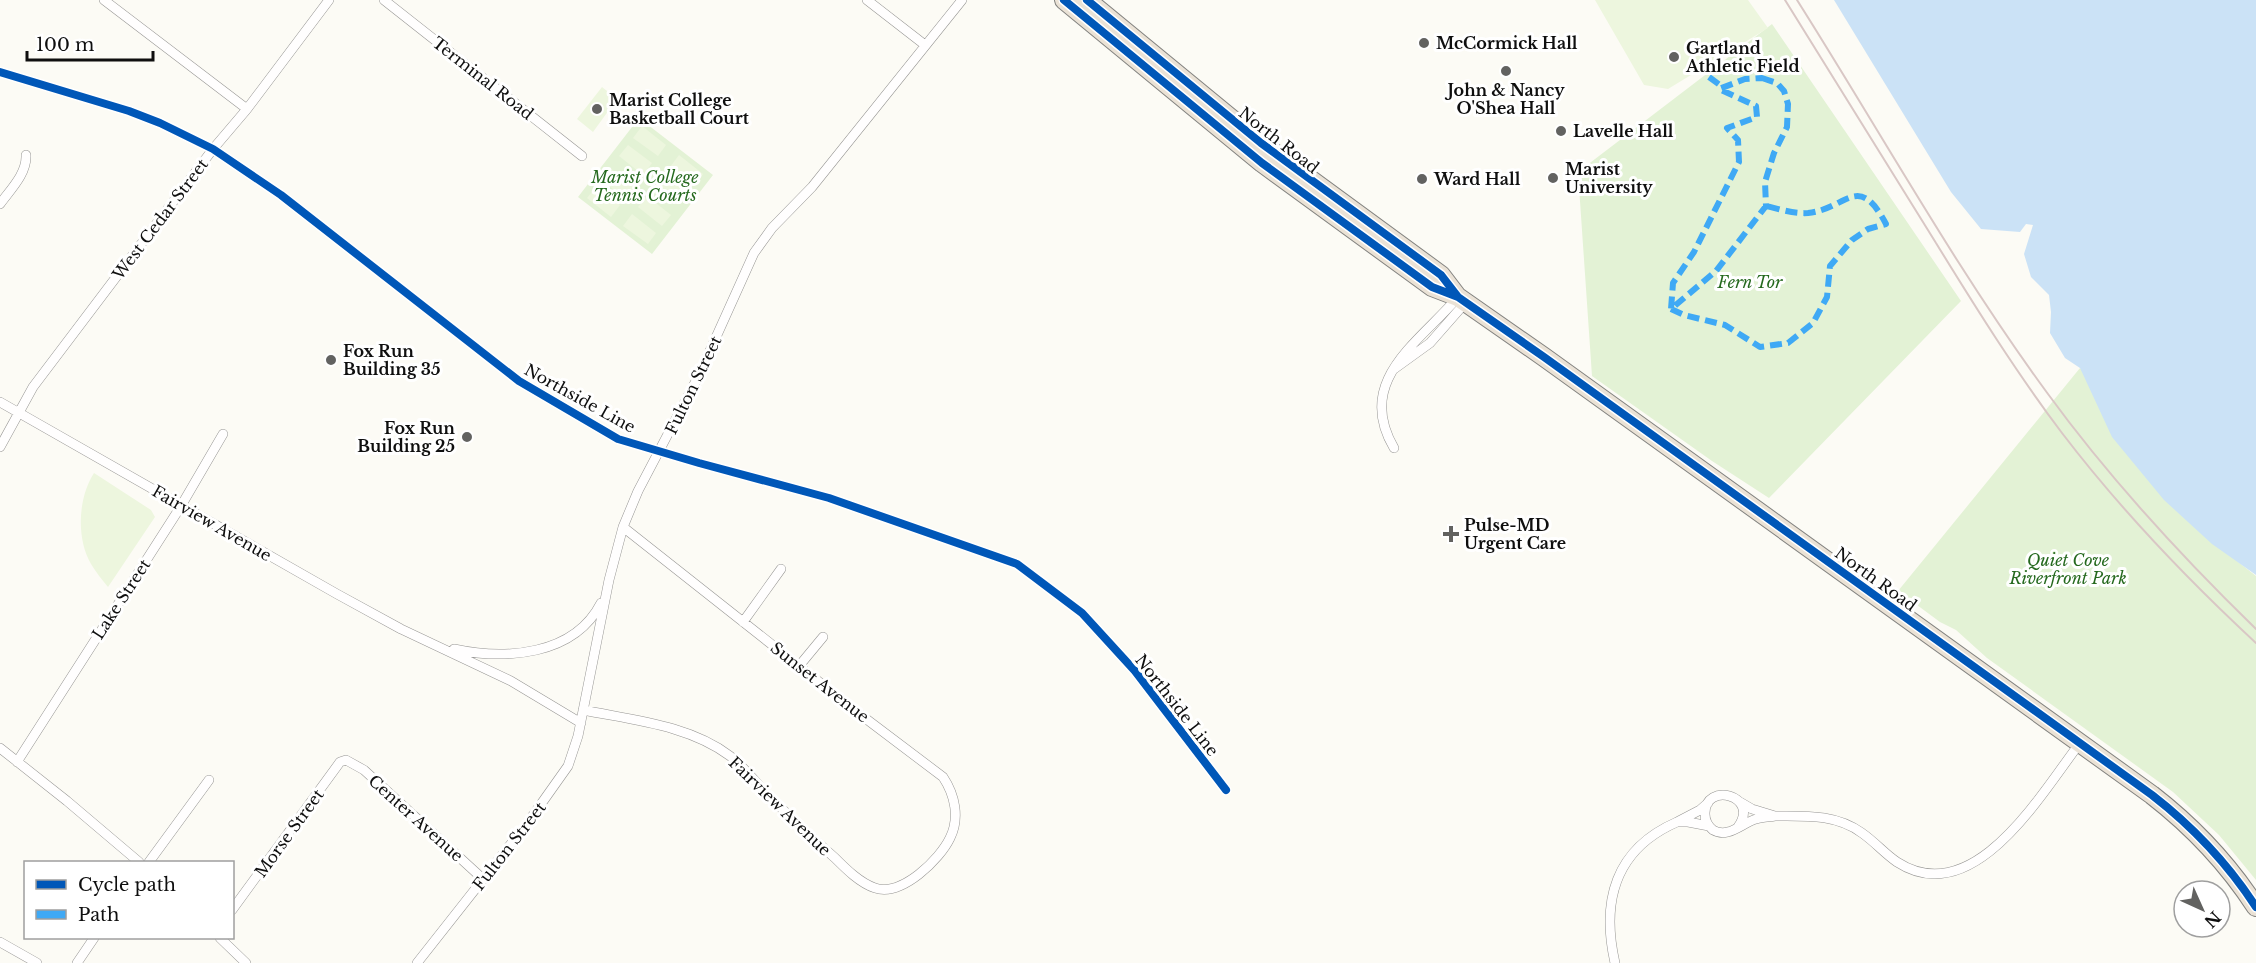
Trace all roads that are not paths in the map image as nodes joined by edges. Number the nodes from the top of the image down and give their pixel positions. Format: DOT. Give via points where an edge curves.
graph roads {
  1 [pos="329,0"];
  2 [pos="384,0"];
  3 [pos="867,0"];
  4 [pos="962,0"];
  5 [pos="1064,0"];
  6 [pos="1087,0"];
  7 [pos="110,2"];
  8 [pos="925,45"];
  9 [pos="247,109"];
  10 [pos="26,155"];
  11 [pos="582,156"];
  12 [pos="0,204"];
  13 [pos="1462,299"];
  14 [pos="0,402"];
  15 [pos="17,412"];
  16 [pos="223,434"];
  17 [pos="0,447"];
  18 [pos="1394,448"];
  19 [pos="182,506"];
  20 [pos="623,526"];
  21 [pos="781,569"];
  22 [pos="607,587"];
  23 [pos="743,622"];
  24 [pos="822,637"];
  25 [pos="426,641"];
  26 [pos="800,666"];
  27 [pos="583,710"];
  28 [pos="581,723"];
  29 [pos="2080,743"];
  30 [pos="0,748"];
  31 [pos="347,760"];
  32 [pos="17,762"];
  33 [pos="209,780"];
  34 [pos="1740,802"];
  35 [pos="1708,803"];
  36 [pos="1775,816"];
  37 [pos="1677,822"];
  38 [pos="1709,826"];
  39 [pos="1738,827"];
  40 [pos="139,861"];
  41 [pos="150,861"];
  42 [pos="932,863"];
  43 [pos="483,879"];
  44 [pos="234,907"];
  45 [pos="2256,907"];
  46 [pos="93,939"];
  47 [pos="221,939"];
  48 [pos="0,942"];
  49 [pos="37,963"];
  50 [pos="77,963"];
  51 [pos="246,963"];
  52 [pos="417,963"];
  53 [pos="1615,963"];
  1 -- 9 [label="street, West Cedar Street"];
  2 -- 11 [label="street, Terminal Road"];
  3 -- 8 [label="street"];
  4 -- 8 [label="street, Fulton Street"];
  5 -- 13 [label="highway, North Road" via="1280,177 1432,287"];
  6 -- 13 [label="highway, North Road" via="1261,143 1441,275"];
  7 -- 9 [label="street"];
  8 -- 20 [label="street, Fulton Street" via="812,188 759,244 692,390"];
  9 -- 15 [label="street, West Cedar Street"];
  10 -- 12 [label="street" via="25,167"];
  13 -- 18 [label="street" via="1401,356 1386,386 1382,410"];
  13 -- 29 [label="highway, North Road"];
  14 -- 15 [label="street, Fairview Avenue"];
  15 -- 17 [label="street, West Cedar Street"];
  15 -- 19 [label="street, Fairview Avenue"];
  16 -- 19 [label="street, Lake Street"];
  19 -- 25 [label="street, Fairview Avenue"];
  19 -- 32 [label="street, Lake Street"];
  20 -- 22 [label="street, Fulton Street"];
  20 -- 23 [label="street, Sunset Avenue"];
  21 -- 23 [label="street"];
  22 -- 25 [label="street, Fairview Avenue" via="589,622 543,648 519,654 492,654 465,652"];
  22 -- 27 [label="street, Fulton Street"];
  23 -- 26 [label="street, Sunset Avenue"];
  24 -- 26 [label="street"];
  25 -- 28 [label="street, Fairview Avenue" via="490,670"];
  26 -- 42 [label="street, Sunset Avenue" via="944,777 952,791 956,815 952,835"];
  27 -- 28 [label="street, Fulton Street"];
  27 -- 42 [label="street, Fairview Avenue" via="662,726 705,741 731,757 804,830 853,874 876,888 906,882"];
  28 -- 43 [label="street, Fulton Street" via="563,775"];
  29 -- 36 [label="street" via="2006,838 1981,860 1957,871 1939,874 1898,863 1844,822 1825,817"];
  29 -- 45 [label="highway, North Road" via="2186,824"];
  30 -- 32 [label="street"];
  31 -- 43 [label="street, Center Avenue" via="364,770"];
  31 -- 44 [label="street, Morse Street" via="340,762"];
  32 -- 40 [label="street"];
  33 -- 41 [label="street"];
  34 -- 35 [label="street" via="1724,794"];
  34 -- 36 [label="street"];
  34 -- 39 [label="street" via="1743,815"];
  35 -- 37 [label="street"];
  35 -- 38 [label="street" via="1704,815"];
  36 -- 39 [label="street"];
  37 -- 38 [label="street"];
  37 -- 53 [label="street" via="1644,844 1615,881 1610,912"];
  38 -- 39 [label="street" via="1720,833"];
  43 -- 52 [label="street, Fulton Street"];
  46 -- 50 [label="street"];
  47 -- 51 [label="street"];
  48 -- 49 [label="street"];
}
